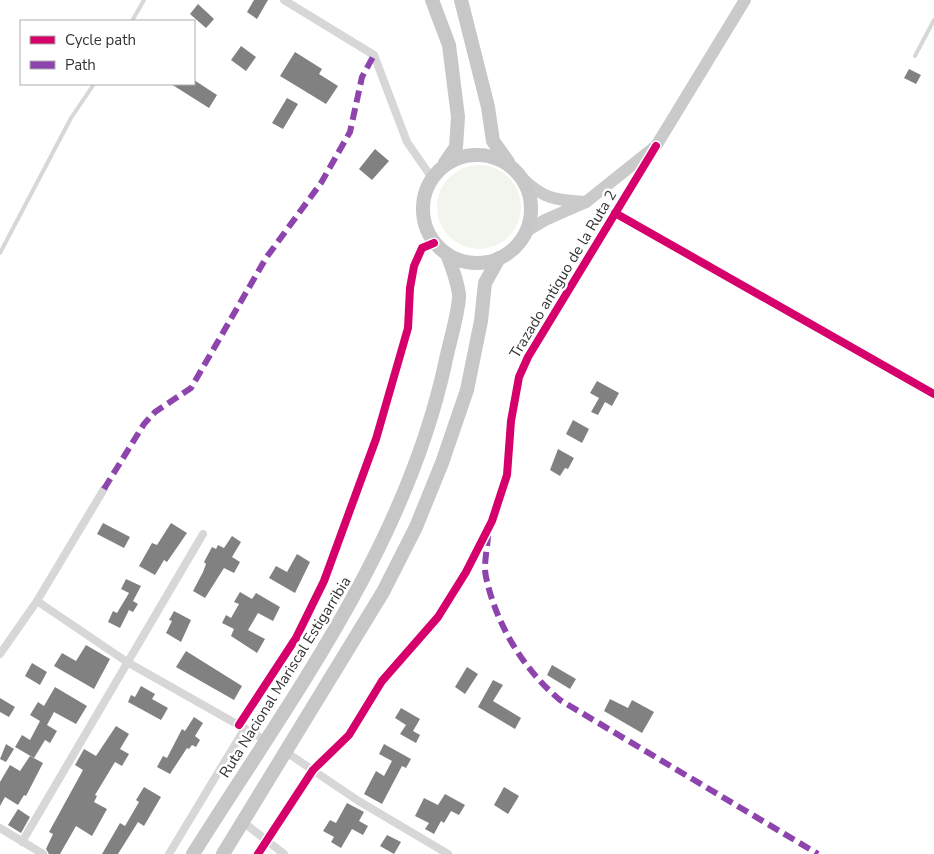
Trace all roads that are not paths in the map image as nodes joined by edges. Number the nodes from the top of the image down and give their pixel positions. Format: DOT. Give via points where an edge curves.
graph roads {
  1 [pos="144,0"];
  2 [pos="284,0"];
  3 [pos="432,0"];
  4 [pos="461,0"];
  5 [pos="745,0"];
  6 [pos="133,20"];
  7 [pos="934,20"];
  8 [pos="915,56"];
  9 [pos="93,85"];
  10 [pos="656,146"];
  11 [pos="444,165"];
  12 [pos="510,165"];
  13 [pos="432,178"];
  14 [pos="522,178"];
  15 [pos="586,202"];
  16 [pos="615,214"];
  17 [pos="525,232"];
  18 [pos="434,243"];
  19 [pos="0,253"];
  20 [pos="447,254"];
  21 [pos="499,258"];
  22 [pos="934,394"];
  23 [pos="104,489"];
  24 [pos="203,534"];
  25 [pos="37,601"];
  26 [pos="0,654"];
  27 [pos="127,662"];
  28 [pos="242,727"];
  29 [pos="265,740"];
  30 [pos="286,752"];
  31 [pos="313,770"];
  32 [pos="242,822"];
  33 [pos="0,828"];
  34 [pos="266,840"];
  35 [pos="22,842"];
  36 [pos="43,854"];
  37 [pos="169,854"];
  38 [pos="194,854"];
  39 [pos="223,854"];
  40 [pos="258,854"];
  41 [pos="284,854"];
  42 [pos="448,854"];
  1 -- 6 [label="lane"];
  2 -- 13 [label="street" via="374,55 407,142"];
  3 -- 11 [label="highway" via="450,45 458,117 456,147"];
  4 -- 12 [label="highway" via="488,107 493,141"];
  5 -- 10 [label="main road"];
  7 -- 8 [label="lane"];
  9 -- 19 [label="lane" via="71,118"];
  10 -- 15 [label="main road"];
  10 -- 16 [label="street, Trazado antiguo de la Ruta 2"];
  11 -- 12 [label="highway" via="459,157 476,154 494,157"];
  11 -- 13 [label="highway"];
  12 -- 14 [label="highway"];
  13 -- 18 [label="highway" via="424,194 422,211"];
  14 -- 15 [label="main road" via="537,193 559,200"];
  14 -- 17 [label="highway" via="530,196 531,214"];
  15 -- 17 [label="main road"];
  16 -- 22 [label="street"];
  16 -- 31 [label="street, Trazado antiguo de la Ruta 2" via="528,357 519,378 511,421 507,475 492,521 466,572 438,617 382,681 349,735"];
  17 -- 21 [label="highway" via="514,248"];
  18 -- 20 [label="highway"];
  18 -- 28 [label="street" via="422,248 414,266 408,328 376,439 324,581 296,638"];
  20 -- 21 [label="highway" via="463,262 481,263"];
  20 -- 29 [label="highway, Ruta Nacional Mariscal Estigarribia" via="459,296 436,403 418,459 389,529 358,591"];
  21 -- 30 [label="highway" via="486,283 467,390 416,527 384,592"];
  23 -- 25 [label="street"];
  24 -- 27 [label="street"];
  25 -- 26 [label="street"];
  25 -- 27 [label="street"];
  27 -- 28 [label="street"];
  27 -- 35 [label="street"];
  28 -- 29 [label="street"];
  28 -- 37 [label="street"];
  29 -- 38 [label="highway, Ruta Nacional Mariscal Estigarribia"];
  30 -- 31 [label="street"];
  30 -- 32 [label="highway"];
  31 -- 34 [label="street, Trazado antiguo de la Ruta 2"];
  31 -- 42 [label="street" via="356,800"];
  32 -- 34 [label="street"];
  32 -- 39 [label="highway"];
  33 -- 35 [label="street"];
  34 -- 40 [label="street, Trazado antiguo de la Ruta 2"];
  34 -- 41 [label="street"];
  35 -- 36 [label="street"];
}
